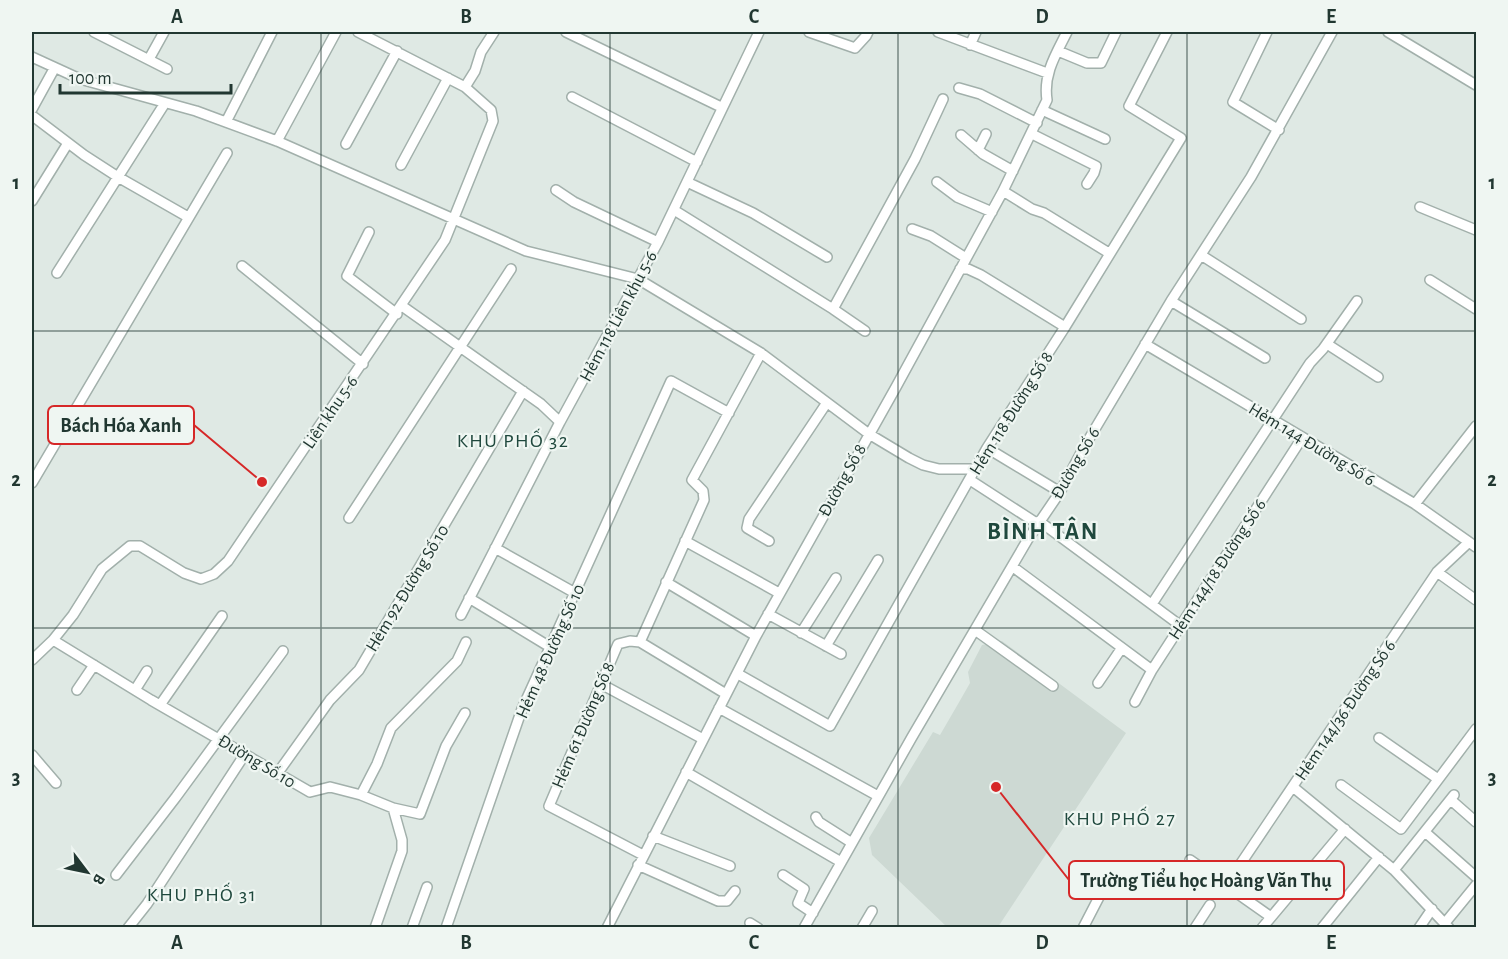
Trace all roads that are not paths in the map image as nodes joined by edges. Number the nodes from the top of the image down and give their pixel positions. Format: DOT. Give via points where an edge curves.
graph roads {
  1 [pos="94,32"];
  2 [pos="164,32"];
  3 [pos="272,32"];
  4 [pos="336,32"];
  5 [pos="358,32"];
  6 [pos="494,32"];
  7 [pos="566,32"];
  8 [pos="759,32"];
  9 [pos="809,32"];
  10 [pos="868,32"];
  11 [pos="938,32"];
  12 [pos="976,32"];
  13 [pos="1067,32"];
  14 [pos="1116,32"];
  15 [pos="1167,32"];
  16 [pos="1267,32"];
  17 [pos="1332,32"];
  18 [pos="1388,32"];
  19 [pos="106,33"];
  20 [pos="586,36"];
  21 [pos="970,45"];
  22 [pos="397,51"];
  23 [pos="1058,51"];
  24 [pos="32,57"];
  25 [pos="149,59"];
  26 [pos="54,69"];
  27 [pos="167,69"];
  28 [pos="1047,73"];
  29 [pos="448,78"];
  30 [pos="1476,85"];
  31 [pos="465,87"];
  32 [pos="959,88"];
  33 [pos="572,97"];
  34 [pos="943,99"];
  35 [pos="165,103"];
  36 [pos="721,107"];
  37 [pos="32,109"];
  38 [pos="1042,110"];
  39 [pos="32,118"];
  40 [pos="226,122"];
  41 [pos="1036,123"];
  42 [pos="1279,130"];
  43 [pos="986,134"];
  44 [pos="1032,134"];
  45 [pos="961,135"];
  46 [pos="1105,139"];
  47 [pos="277,141"];
  48 [pos="68,143"];
  49 [pos="346,144"];
  50 [pos="978,150"];
  51 [pos="227,153"];
  52 [pos="697,162"];
  53 [pos="400,165"];
  54 [pos="1013,171"];
  55 [pos="118,177"];
  56 [pos="687,182"];
  57 [pos="937,182"];
  58 [pos="1087,184"];
  59 [pos="556,190"];
  60 [pos="1003,191"];
  61 [pos="32,201"];
  62 [pos="1420,207"];
  63 [pos="674,210"];
  64 [pos="992,212"];
  65 [pos="188,217"];
  66 [pos="454,220"];
  67 [pos="912,229"];
  68 [pos="1476,230"];
  69 [pos="369,232"];
  70 [pos="658,242"];
  71 [pos="1109,254"];
  72 [pos="1201,255"];
  73 [pos="827,257"];
  74 [pos="966,258"];
  75 [pos="242,266"];
  76 [pos="511,269"];
  77 [pos="960,269"];
  78 [pos="57,273"];
  79 [pos="638,279"];
  80 [pos="1430,280"];
  81 [pos="1171,301"];
  82 [pos="1357,301"];
  83 [pos="833,309"];
  84 [pos="1476,309"];
  85 [pos="400,310"];
  86 [pos="1300,319"];
  87 [pos="1065,327"];
  88 [pos="865,331"];
  89 [pos="1145,344"];
  90 [pos="1327,344"];
  91 [pos="461,348"];
  92 [pos="761,353"];
  93 [pos="1265,358"];
  94 [pos="363,364"];
  95 [pos="1378,377"];
  96 [pos="523,391"];
  97 [pos="826,404"];
  98 [pos="729,413"];
  99 [pos="1273,421"];
  100 [pos="560,422"];
  101 [pos="1476,426"];
  102 [pos="868,434"];
  103 [pos="1302,438"];
  104 [pos="987,448"];
  105 [pos="975,469"];
  106 [pos="970,480"];
  107 [pos="32,483"];
  108 [pos="1060,492"];
  109 [pos="1415,504"];
  110 [pos="349,518"];
  111 [pos="1039,522"];
  112 [pos="685,541"];
  113 [pos="769,541"];
  114 [pos="1473,545"];
  115 [pos="495,548"];
  116 [pos="878,560"];
  117 [pos="1013,567"];
  118 [pos="1437,572"];
  119 [pos="836,578"];
  120 [pos="666,582"];
  121 [pos="575,593"];
  122 [pos="779,593"];
  123 [pos="469,598"];
  124 [pos="1476,600"];
  125 [pos="1152,604"];
  126 [pos="768,614"];
  127 [pos="461,615"];
  128 [pos="222,616"];
  129 [pos="1181,626"];
  130 [pos="975,630"];
  131 [pos="801,633"];
  132 [pos="756,636"];
  133 [pos="52,640"];
  134 [pos="466,642"];
  135 [pos="640,642"];
  136 [pos="826,646"];
  137 [pos="550,647"];
  138 [pos="1121,648"];
  139 [pos="283,651"];
  140 [pos="841,654"];
  141 [pos="32,660"];
  142 [pos="94,665"];
  143 [pos="1152,670"];
  144 [pos="147,671"];
  145 [pos="738,674"];
  146 [pos="601,684"];
  147 [pos="1098,684"];
  148 [pos="1053,686"];
  149 [pos="77,690"];
  150 [pos="135,690"];
  151 [pos="726,694"];
  152 [pos="1135,702"];
  153 [pos="160,705"];
  154 [pos="719,708"];
  155 [pos="465,713"];
  156 [pos="1476,729"];
  157 [pos="703,738"];
  158 [pos="1378,738"];
  159 [pos="220,739"];
  160 [pos="245,754"];
  161 [pos="32,755"];
  162 [pos="686,772"];
  163 [pos="277,774"];
  164 [pos="1438,779"];
  165 [pos="56,783"];
  166 [pos="1341,785"];
  167 [pos="1293,787"];
  168 [pos="361,795"];
  169 [pos="878,796"];
  170 [pos="393,808"];
  171 [pos="816,817"];
  172 [pos="1476,822"];
  173 [pos="1345,830"];
  174 [pos="1425,832"];
  175 [pos="653,836"];
  176 [pos="852,843"];
  177 [pos="643,855"];
  178 [pos="1378,857"];
  179 [pos="1190,860"];
  180 [pos="841,862"];
  181 [pos="638,865"];
  182 [pos="730,866"];
  183 [pos="1394,870"];
  184 [pos="1112,872"];
  185 [pos="116,875"];
  186 [pos="783,875"];
  187 [pos="1476,877"];
  188 [pos="1227,884"];
  189 [pos="1476,885"];
  190 [pos="427,887"];
  191 [pos="735,891"];
  192 [pos="1210,905"];
  193 [pos="1432,909"];
  194 [pos="872,911"];
  195 [pos="813,913"];
  196 [pos="1271,917"];
  197 [pos="1447,925"];
  198 [pos="128,927"];
  199 [pos="375,927"];
  200 [pos="412,927"];
  201 [pos="446,927"];
  202 [pos="607,927"];
  203 [pos="804,927"];
  204 [pos="862,927"];
  205 [pos="1083,927"];
  206 [pos="1195,927"];
  207 [pos="1262,927"];
  208 [pos="1322,927"];
  209 [pos="1419,927"];
  1 -- 19 [label="street"];
  2 -- 25 [label="street"];
  3 -- 40 [label="street"];
  4 -- 47 [label="street"];
  5 -- 22 [label="street, Liên khu 5-6"];
  6 -- 31 [label="street" via="480,52"];
  7 -- 20 [label="street"];
  8 -- 36 [label="street, Hẻm 118 Liên khu 5-6"];
  9 -- 10 [label="street" via="855,48"];
  11 -- 21 [label="street"];
  12 -- 21 [label="street"];
  13 -- 23 [label="street, Đường Số 8"];
  14 -- 23 [label="street" via="1101,63 1087,63"];
  15 -- 71 [label="street, Hẻm 118 Đường Số 8" via="1129,106 1181,138"];
  16 -- 42 [label="street" via="1233,102"];
  17 -- 42 [label="street, Đường Số 6"];
  18 -- 30 [label="street"];
  19 -- 25 [label="street"];
  20 -- 36 [label="street"];
  21 -- 28 [label="street"];
  22 -- 29 [label="street, Liên khu 5-6"];
  22 -- 49 [label="street"];
  23 -- 28 [label="street, Đường Số 8"];
  24 -- 26 [label="street"];
  25 -- 27 [label="street"];
  26 -- 35 [label="street"];
  26 -- 37 [label="street"];
  28 -- 38 [label="street, Đường Số 8" via="1047,100"];
  29 -- 31 [label="street, Liên khu 5-6"];
  29 -- 53 [label="street"];
  31 -- 66 [label="street, Liên khu 5-6" via="491,110 493,121"];
  32 -- 41 [label="street" via="980,94"];
  33 -- 52 [label="street"];
  34 -- 83 [label="street" via="915,159"];
  35 -- 40 [label="street"];
  35 -- 55 [label="street"];
  36 -- 52 [label="street, Hẻm 118 Liên khu 5-6"];
  38 -- 41 [label="street, Đường Số 8"];
  38 -- 46 [label="street"];
  39 -- 48 [label="street"];
  40 -- 47 [label="street"];
  41 -- 44 [label="street, Đường Số 8"];
  42 -- 72 [label="street, Đường Số 6"];
  43 -- 50 [label="street"];
  44 -- 54 [label="street, Đường Số 8"];
  44 -- 58 [label="street" via="1096,166"];
  45 -- 50 [label="street"];
  47 -- 66 [label="street"];
  48 -- 55 [label="street"];
  48 -- 61 [label="street"];
  50 -- 54 [label="street"];
  51 -- 65 [label="street"];
  52 -- 56 [label="street, Hẻm 118 Liên khu 5-6"];
  54 -- 60 [label="street, Đường Số 8"];
  55 -- 65 [label="street"];
  55 -- 78 [label="street"];
  56 -- 63 [label="street, Hẻm 118 Liên khu 5-6"];
  56 -- 73 [label="street" via="753,213"];
  57 -- 64 [label="street" via="957,197"];
  59 -- 70 [label="street"];
  60 -- 64 [label="street, Đường Số 8"];
  60 -- 71 [label="street"];
  62 -- 68 [label="street"];
  63 -- 70 [label="street, Hẻm 118 Liên khu 5-6"];
  63 -- 83 [label="street"];
  64 -- 74 [label="street, Đường Số 8"];
  65 -- 107 [label="street"];
  66 -- 79 [label="street" via="542,256"];
  66 -- 85 [label="street, Liên khu 5-6" via="446,240"];
  67 -- 74 [label="street"];
  69 -- 85 [label="street" via="347,276"];
  70 -- 79 [label="street, Hẻm 118 Liên khu 5-6"];
  71 -- 87 [label="street, Hẻm 118 Đường Số 8"];
  72 -- 81 [label="street, Đường Số 6"];
  72 -- 86 [label="street"];
  74 -- 77 [label="street, Đường Số 8"];
  75 -- 94 [label="street"];
  76 -- 91 [label="street"];
  77 -- 87 [label="street" via="981,274"];
  77 -- 102 [label="street, Đường Số 8"];
  79 -- 92 [label="street"];
  79 -- 100 [label="street, Hẻm 118 Liên khu 5-6"];
  80 -- 84 [label="street"];
  81 -- 89 [label="street, Đường Số 6"];
  81 -- 93 [label="street"];
  82 -- 90 [label="street"];
  83 -- 88 [label="street"];
  85 -- 91 [label="street"];
  85 -- 94 [label="street, Liên khu 5-6"];
  87 -- 104 [label="street, Hẻm 118 Đường Số 8"];
  89 -- 99 [label="street, Hẻm 144 Đường Số 6"];
  89 -- 108 [label="street, Đường Số 6"];
  90 -- 95 [label="street"];
  90 -- 99 [label="street" via="1310,363"];
  91 -- 96 [label="street"];
  91 -- 110 [label="street"];
  92 -- 97 [label="street"];
  92 -- 98 [label="street"];
  94 -- 133 [label="street, Liên khu 5-6" via="228,561 214,574 201,579 140,546 130,546 102,569"];
  96 -- 100 [label="street"];
  96 -- 163 [label="street, Hẻm 92 Đường Số 10" via="359,670 330,700"];
  97 -- 102 [label="street"];
  97 -- 113 [label="street" via="749,519 747,528"];
  98 -- 112 [label="street" via="692,480 703,491 704,500"];
  98 -- 121 [label="street, Hẻm 48 Đường Số 10" via="671,381"];
  99 -- 103 [label="street, Hẻm 144 Đường Số 6"];
  99 -- 125 [label="street"];
  100 -- 115 [label="street, Hẻm 118 Liên khu 5-6"];
  101 -- 109 [label="street"];
  102 -- 105 [label="street" via="923,465 939,470"];
  102 -- 122 [label="street, Đường Số 8"];
  103 -- 109 [label="street, Hẻm 144 Đường Số 6"];
  103 -- 129 [label="street, Hẻm 144/18 Đường Số 6"];
  104 -- 105 [label="street, Hẻm 118 Đường Số 8"];
  104 -- 108 [label="street"];
  105 -- 106 [label="street, Hẻm 118 Đường Số 8"];
  106 -- 111 [label="street"];
  106 -- 145 [label="street, Hẻm 118 Đường Số 8" via="830,726"];
  108 -- 111 [label="street, Đường Số 6"];
  109 -- 114 [label="street, Hẻm 144 Đường Số 6"];
  111 -- 117 [label="street, Đường Số 6"];
  111 -- 125 [label="street"];
  112 -- 120 [label="street"];
  112 -- 122 [label="street"];
  114 -- 118 [label="street, Hẻm 144/36 Đường Số 6"];
  115 -- 121 [label="street"];
  115 -- 123 [label="street, Hẻm 118 Liên khu 5-6"];
  116 -- 136 [label="street"];
  117 -- 130 [label="street, Đường Số 6"];
  117 -- 138 [label="street"];
  118 -- 124 [label="street"];
  118 -- 167 [label="street, Hẻm 144/36 Đường Số 6"];
  119 -- 131 [label="street"];
  120 -- 132 [label="street"];
  120 -- 135 [label="street"];
  121 -- 137 [label="street, Hẻm 48 Đường Số 10"];
  122 -- 126 [label="street, Đường Số 8"];
  123 -- 127 [label="street, Hẻm 118 Liên khu 5-6"];
  123 -- 137 [label="street"];
  125 -- 129 [label="street"];
  126 -- 131 [label="street"];
  126 -- 132 [label="street, Đường Số 8"];
  128 -- 153 [label="street"];
  129 -- 143 [label="street, Hẻm 144/18 Đường Số 6"];
  130 -- 148 [label="street"];
  130 -- 169 [label="street, Đường Số 6"];
  131 -- 136 [label="street"];
  132 -- 145 [label="street, Đường Số 8"];
  133 -- 141 [label="street, Liên khu 5-6"];
  133 -- 142 [label="street, Đường Số 10"];
  134 -- 168 [label="street" via="457,661 391,728"];
  135 -- 146 [label="street, Hẻm 61 Đường Số 8" via="618,644"];
  135 -- 151 [label="street"];
  136 -- 140 [label="street"];
  137 -- 201 [label="street, Hẻm 48 Đường Số 10" via="522,709"];
  138 -- 143 [label="street"];
  138 -- 147 [label="street"];
  139 -- 159 [label="street"];
  142 -- 149 [label="street"];
  142 -- 150 [label="street, Đường Số 10"];
  143 -- 152 [label="street, Hẻm 144/18 Đường Số 6"];
  144 -- 150 [label="street"];
  145 -- 151 [label="street, Đường Số 8"];
  146 -- 157 [label="street"];
  146 -- 177 [label="street, Hẻm 61 Đường Số 8" via="549,806"];
  150 -- 153 [label="street, Đường Số 10"];
  151 -- 154 [label="street, Đường Số 8"];
  153 -- 159 [label="street, Đường Số 10"];
  154 -- 157 [label="street, Đường Số 8"];
  154 -- 169 [label="street"];
  155 -- 170 [label="street, Đường Số 10" via="446,746 420,814"];
  156 -- 164 [label="street"];
  157 -- 162 [label="street, Đường Số 8"];
  158 -- 164 [label="street"];
  159 -- 160 [label="street, Đường Số 10"];
  159 -- 185 [label="street"];
  160 -- 163 [label="street, Đường Số 10"];
  160 -- 198 [label="street"];
  161 -- 165 [label="street"];
  162 -- 175 [label="street, Đường Số 8"];
  162 -- 180 [label="street"];
  163 -- 168 [label="street, Đường Số 10" via="310,792 330,787"];
  164 -- 166 [label="street" via="1401,829"];
  167 -- 173 [label="street"];
  167 -- 188 [label="street, Hẻm 144/36 Đường Số 6"];
  168 -- 170 [label="street, Đường Số 10"];
  169 -- 176 [label="street, Đường Số 6"];
  170 -- 199 [label="street" via="402,850"];
  171 -- 176 [label="street"];
  172 -- 174 [label="street" via="1453,798"];
  173 -- 178 [label="street"];
  173 -- 196 [label="street"];
  174 -- 183 [label="street"];
  174 -- 187 [label="street"];
  175 -- 177 [label="street, Đường Số 8"];
  175 -- 182 [label="street"];
  176 -- 180 [label="street, Đường Số 6"];
  177 -- 181 [label="street, Đường Số 8"];
  178 -- 183 [label="street"];
  178 -- 208 [label="street"];
  179 -- 188 [label="street"];
  180 -- 195 [label="street, Đường Số 6"];
  181 -- 191 [label="street" via="718,901 727,901"];
  181 -- 202 [label="street, Đường Số 8"];
  183 -- 193 [label="street"];
  184 -- 205 [label="street"];
  186 -- 195 [label="street" via="804,889 798,903"];
  188 -- 196 [label="street"];
  189 -- 197 [label="street"];
  190 -- 200 [label="street"];
  192 -- 206 [label="street"];
  193 -- 197 [label="street"];
  193 -- 209 [label="street"];
  194 -- 204 [label="street"];
  195 -- 203 [label="street, Đường Số 6"];
  196 -- 207 [label="street"];
}
